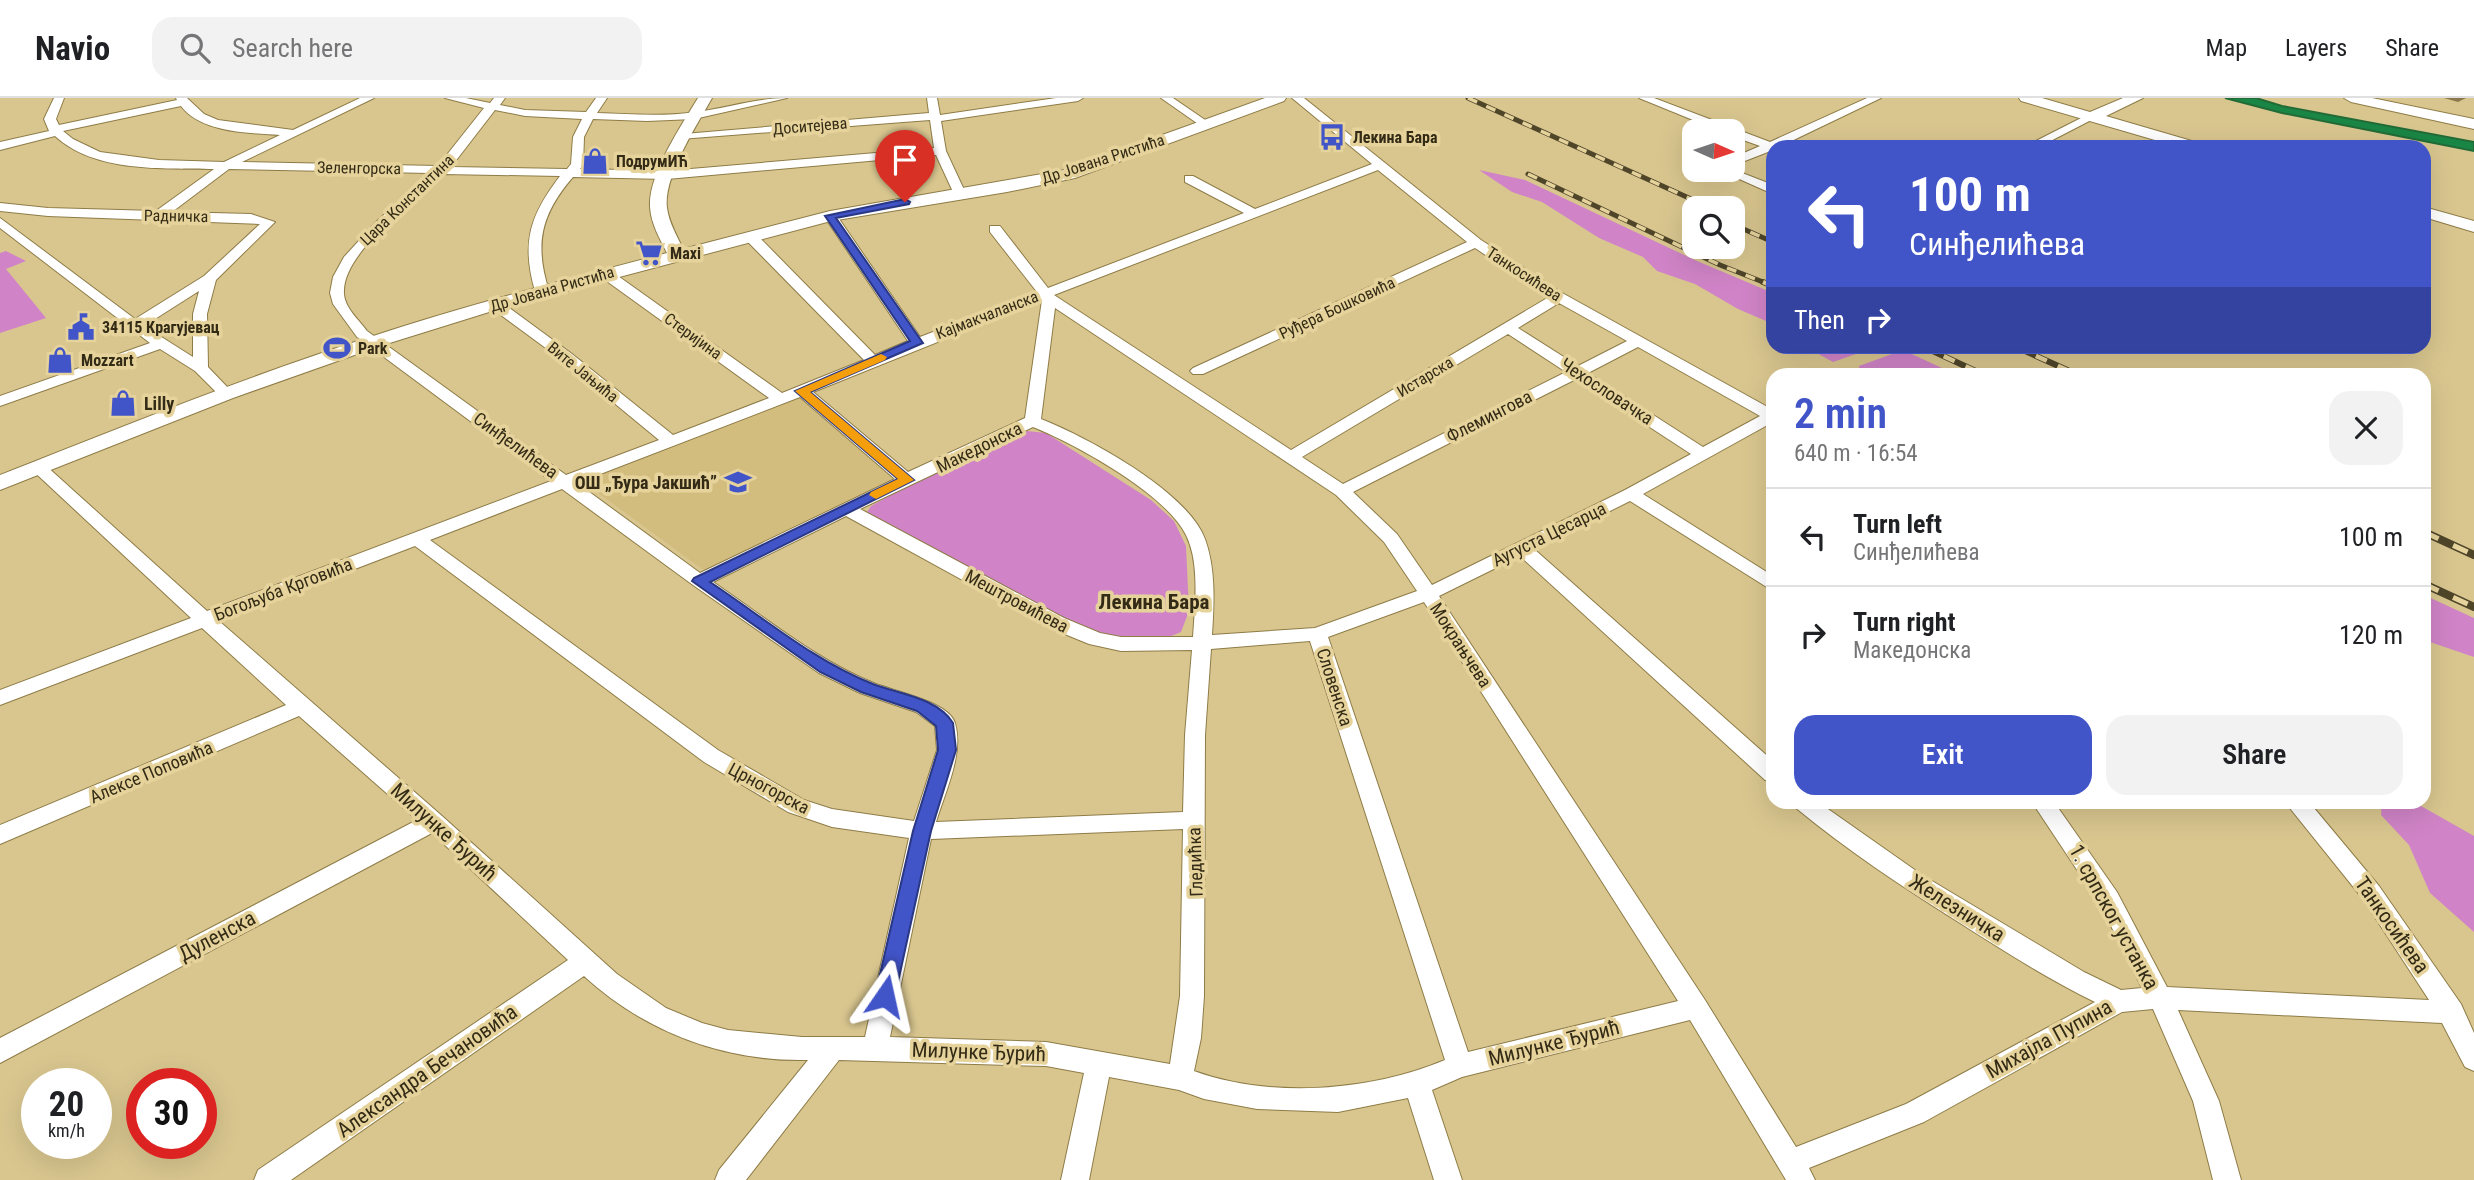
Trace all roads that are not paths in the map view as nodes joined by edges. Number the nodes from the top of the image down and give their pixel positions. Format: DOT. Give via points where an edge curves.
graph roads {
  1 [pos="59,98"];
  2 [pos="369,98"];
  3 [pos="450,98"];
  4 [pos="602,98"];
  5 [pos="705,98"];
  6 [pos="782,98"];
  7 [pos="932,98"];
  8 [pos="1078,98"];
  9 [pos="1166,98"];
  10 [pos="1279,98"];
  11 [pos="1297,98"];
  12 [pos="1644,98"];
  13 [pos="1876,98"];
  14 [pos="2026,98"];
  15 [pos="2136,98"];
  16 [pos="2351,98"];
  17 [pos="2375,98"];
  18 [pos="181,100"];
  19 [pos="496,103"];
  20 [pos="694,116"];
  21 [pos="589,117"];
  22 [pos="2091,117"];
  23 [pos="935,118"];
  24 [pos="1698,119"];
  25 [pos="2474,121"];
  26 [pos="1205,124"];
  27 [pos="56,130"];
  28 [pos="293,133"];
  29 [pos="684,137"];
  30 [pos="1745,137"];
  31 [pos="1787,140"];
  32 [pos="2044,140"];
  33 [pos="2172,140"];
  34 [pos="1766,145"];
  35 [pos="0,146"];
  36 [pos="1766,149"];
  37 [pos="940,151"];
  38 [pos="1745,158"];
  39 [pos="226,165"];
  40 [pos="1378,166"];
  41 [pos="442,169"];
  42 [pos="570,172"];
  43 [pos="667,176"];
  44 [pos="1745,178"];
  45 [pos="1189,179"];
  46 [pos="1766,187"];
  47 [pos="960,194"];
  48 [pos="0,208"];
  49 [pos="1254,213"];
  50 [pos="2431,214"];
  51 [pos="158,216"];
  52 [pos="830,216"];
  53 [pos="0,222"];
  54 [pos="2474,227"];
  55 [pos="995,229"];
  56 [pos="751,237"];
  57 [pos="1476,243"];
  58 [pos="677,255"];
  59 [pos="606,274"];
  60 [pos="209,279"];
  61 [pos="541,291"];
  62 [pos="1046,296"];
  63 [pos="1559,297"];
  64 [pos="495,304"];
  65 [pos="134,326"];
  66 [pos="1509,328"];
  67 [pos="373,342"];
  68 [pos="1637,342"];
  69 [pos="917,343"];
  70 [pos="160,344"];
  71 [pos="873,361"];
  72 [pos="200,368"];
  73 [pos="1198,371"];
  74 [pos="1577,371"];
  75 [pos="802,391"];
  76 [pos="226,394"];
  77 [pos="780,399"];
  78 [pos="0,401"];
  79 [pos="1766,413"];
  80 [pos="1766,421"];
  81 [pos="1033,422"];
  82 [pos="669,440"];
  83 [pos="1704,455"];
  84 [pos="1291,457"];
  85 [pos="38,468"];
  86 [pos="907,480"];
  87 [pos="565,481"];
  88 [pos="0,483"];
  89 [pos="1342,491"];
  90 [pos="1631,494"];
  91 [pos="846,509"];
  92 [pos="416,538"];
  93 [pos="1521,547"];
  94 [pos="699,581"];
  95 [pos="1766,581"];
  96 [pos="1427,594"];
  97 [pos="204,620"];
  98 [pos="1317,634"];
  99 [pos="1201,644"];
  100 [pos="0,698"];
  101 [pos="301,706"];
  102 [pos="1766,768"];
  103 [pos="1813,809"];
  104 [pos="2048,809"];
  105 [pos="2302,809"];
  106 [pos="1194,820"];
  107 [pos="434,822"];
  108 [pos="922,831"];
  109 [pos="0,835"];
  110 [pos="586,961"];
  111 [pos="2160,998"];
  112 [pos="2119,1001"];
  113 [pos="1696,1008"];
  114 [pos="2452,1012"];
  115 [pos="875,1048"];
  116 [pos="0,1051"];
  117 [pos="831,1051"];
  118 [pos="2474,1059"];
  119 [pos="1099,1062"];
  120 [pos="1460,1066"];
  121 [pos="1179,1078"];
  122 [pos="1417,1084"];
  123 [pos="1796,1171"];
  124 [pos="268,1180"];
  125 [pos="729,1180"];
  126 [pos="1075,1180"];
  127 [pos="1448,1180"];
  128 [pos="2227,1180"];
  1 -- 27 [label="street" via="51,112"];
  2 -- 28 [label="street"];
  3 -- 19 [label="street"];
  4 -- 21 [label="street"];
  5 -- 20 [label="street"];
  6 -- 20 [label="street"];
  7 -- 23 [label="street"];
  8 -- 23 [label="street, Доситејева"];
  9 -- 26 [label="street"];
  10 -- 26 [label="street, Др Јована Ристића"];
  11 -- 40 [label="street, Танкосићева"];
  12 -- 24 [label="street"];
  13 -- 31 [label="street"];
  14 -- 22 [label="street"];
  15 -- 22 [label="street"];
  16 -- 25 [label="street"];
  17 -- 25 [label="street"];
  18 -- 27 [label="street"];
  18 -- 28 [label="street" via="197,116 220,123"];
  19 -- 21 [label="street"];
  19 -- 41 [label="street, Цара Константина"];
  20 -- 21 [label="street"];
  20 -- 29 [label="street"];
  21 -- 42 [label="street" via="574,149 577,165"];
  22 -- 32 [label="street"];
  22 -- 33 [label="street"];
  23 -- 29 [label="street, Доситејева"];
  23 -- 37 [label="street"];
  26 -- 47 [label="street, Др Јована Ристића" via="1069,174"];
  27 -- 35 [label="street"];
  27 -- 39 [label="street, Зеленгорска" via="85,151 121,160"];
  28 -- 39 [label="street"];
  29 -- 43 [label="street"];
  30 -- 34 [label="street"];
  36 -- 38 [label="street"];
  37 -- 43 [label="street, Зеленгорска"];
  37 -- 47 [label="street"];
  39 -- 41 [label="street, Зеленгорска"];
  39 -- 51 [label="street"];
  40 -- 49 [label="street, Кајмакчаланска"];
  40 -- 57 [label="street, Танкосићева"];
  41 -- 42 [label="street, Зеленгорска"];
  41 -- 67 [label="street, Цара Константина" via="365,239 348,259 340,278 337,293 341,303"];
  42 -- 43 [label="street, Зеленгорска"];
  42 -- 61 [label="street" via="539,218 532,244 533,268"];
  43 -- 58 [label="street" via="657,206"];
  44 -- 46 [label="street"];
  45 -- 49 [label="street"];
  47 -- 52 [label="street, Др Јована Ристића"];
  48 -- 51 [label="street, Радничка"];
  49 -- 62 [label="street, Кајмакчаланска"];
  50 -- 54 [label="street"];
  51 -- 60 [label="street, Радничка" via="269,222"];
  52 -- 56 [label="street, Др Јована Ристића"];
  52 -- 69 [label="street"];
  53 -- 65 [label="street"];
  55 -- 62 [label="street, Мокрањчева"];
  56 -- 58 [label="street, Др Јована Ристића"];
  56 -- 71 [label="street"];
  57 -- 63 [label="street, Танкосићева"];
  57 -- 73 [label="street, Руђера Бошковића"];
  58 -- 59 [label="street, Др Јована Ристића"];
  59 -- 61 [label="street, Др Јована Ристића"];
  59 -- 77 [label="street, Стеријина"];
  60 -- 65 [label="street, Радничка"];
  60 -- 72 [label="street" via="201,314"];
  61 -- 64 [label="street, Др Јована Ристића"];
  62 -- 69 [label="street, Кајмакчаланска"];
  62 -- 81 [label="street, Македонска"];
  62 -- 84 [label="street, Мокрањчева"];
  63 -- 66 [label="street, Истарска"];
  63 -- 68 [label="street, Танкосићева"];
  64 -- 67 [label="street, Др Јована Ристића"];
  64 -- 82 [label="street, Вите Јањића"];
  65 -- 70 [label="street"];
  66 -- 74 [label="street, Чехословачка"];
  66 -- 84 [label="street, Истарска"];
  67 -- 76 [label="street, Др Јована Ристића"];
  67 -- 87 [label="street, Синђелићева"];
  68 -- 74 [label="street, Флемингова"];
  68 -- 79 [label="street, Танкосићева"];
  69 -- 71 [label="street, Кајмакчаланска"];
  70 -- 72 [label="street"];
  70 -- 78 [label="street"];
  71 -- 75 [label="street, Кајмакчаланска"];
  72 -- 76 [label="street"];
  74 -- 83 [label="street, Чехословачка"];
  74 -- 89 [label="street, Флемингова"];
  75 -- 77 [label="street, Кајмакчаланска"];
  75 -- 86 [label="street"];
  76 -- 85 [label="street, Др Јована Ристића"];
  77 -- 82 [label="street, Кајмакчаланска"];
  80 -- 83 [label="street, Аугуста Цесарца"];
  81 -- 86 [label="street, Македонска"];
  81 -- 99 [label="street" via="1080,443 1166,498 1186,519 1197,538 1202,566"];
  82 -- 87 [label="street, Кајмакчаланска"];
  83 -- 90 [label="street, Аугуста Цесарца"];
  84 -- 89 [label="street, Мокрањчева"];
  85 -- 88 [label="street, Др Јована Ристића"];
  85 -- 97 [label="street, Милунке Ђурић"];
  86 -- 91 [label="street, Македонска"];
  87 -- 92 [label="street, Богољуба Крговића"];
  87 -- 94 [label="street, Синђелићева"];
  89 -- 96 [label="street, Мокрањчева" via="1390,536"];
  90 -- 93 [label="street, Аугуста Цесарца"];
  90 -- 95 [label="street"];
  91 -- 94 [label="street, Македонска"];
  91 -- 99 [label="street, Мештровићева" via="1080,634 1121,644"];
  92 -- 97 [label="street, Богољуба Крговића"];
  92 -- 108 [label="street, Црногорска" via="710,757 749,780 796,806 832,818"];
  93 -- 96 [label="street, Аугуста Цесарца"];
  93 -- 102 [label="street"];
  94 -- 108 [label="street, Синђелићева" via="826,668 923,707 945,723 947,750"];
  96 -- 98 [label="street, Аугуста Цесарца"];
  96 -- 113 [label="street, Мокрањчева"];
  97 -- 100 [label="street, Богољуба Крговића"];
  97 -- 101 [label="street, Милунке Ђурић"];
  98 -- 99 [label="street, Словенска"];
  98 -- 120 [label="street, Словенска"];
  99 -- 106 [label="street, Гледићка"];
  101 -- 107 [label="street, Милунке Ђурић"];
  101 -- 109 [label="street, Алексе Поповића"];
  103 -- 112 [label="street, Железничка" via="1871,853 1978,922 2065,976"];
  104 -- 111 [label="street, 1. српског устанка" via="2109,899"];
  105 -- 114 [label="street, Танкосићева" via="2375,900"];
  106 -- 108 [label="street, Црногорска"];
  106 -- 121 [label="street, Гледићка" via="1193,984 1187,1052"];
  107 -- 110 [label="street, Милунке Ђурић"];
  107 -- 116 [label="street, Дуленска"];
  108 -- 115 [label="street, Синђелићева"];
  110 -- 117 [label="street, Милунке Ђурић" via="633,1001 700,1034 765,1046"];
  110 -- 124 [label="street, Александра Бечановића"];
  111 -- 112 [label="street, Михајла Пупина"];
  111 -- 114 [label="street, Михајла Пупина"];
  111 -- 128 [label="street, 1. српског устанка" via="2206,1101"];
  112 -- 123 [label="street, Михајла Пупина" via="1914,1113"];
  113 -- 120 [label="street, Милунке Ђурић"];
  113 -- 123 [label="street, Мокрањчева"];
  114 -- 118 [label="street, Танкосићева"];
  115 -- 117 [label="street, Милунке Ђурић"];
  115 -- 119 [label="street, Милунке Ђурић" via="1046,1054"];
  117 -- 125 [label="street"];
  119 -- 121 [label="street, Милунке Ђурић"];
  119 -- 126 [label="street"];
  120 -- 122 [label="street, Милунке Ђурић"];
  121 -- 122 [label="street, Милунке Ђурић" via="1228,1092 1285,1099 1357,1098"];
  122 -- 127 [label="street"];
}
